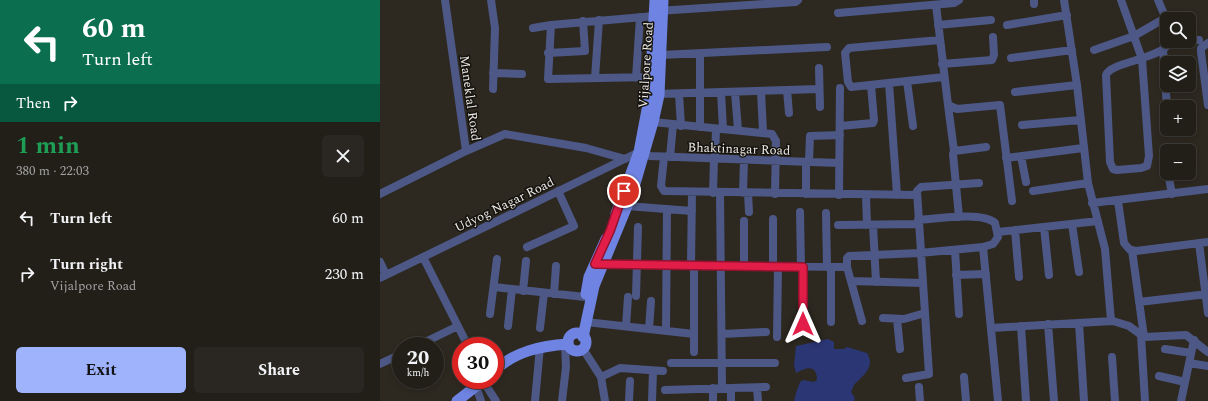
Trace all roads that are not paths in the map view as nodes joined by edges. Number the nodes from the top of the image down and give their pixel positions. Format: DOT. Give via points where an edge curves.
graph roads {
  1 [pos="445,0"];
  2 [pos="491,0"];
  3 [pos="692,0"];
  4 [pos="798,0"];
  5 [pos="960,0"];
  6 [pos="1064,0"];
  7 [pos="1121,0"];
  8 [pos="1158,0"];
  9 [pos="778,2"];
  10 [pos="729,3"];
  11 [pos="908,4"];
  12 [pos="936,4"];
  13 [pos="658,8"];
  14 [pos="692,9"];
  15 [pos="1161,12"];
  16 [pos="838,13"];
  17 [pos="1067,15"];
  18 [pos="640,17"];
  19 [pos="599,20"];
  20 [pos="991,20"];
  21 [pos="583,21"];
  22 [pos="1160,23"];
  23 [pos="551,24"];
  24 [pos="938,25"];
  25 [pos="1007,26"];
  26 [pos="533,28"];
  27 [pos="1134,36"];
  28 [pos="993,37"];
  29 [pos="940,40"];
  30 [pos="1208,43"];
  31 [pos="827,47"];
  32 [pos="1163,49"];
  33 [pos="1072,50"];
  34 [pos="1094,50"];
  35 [pos="548,53"];
  36 [pos="700,54"];
  37 [pos="661,56"];
  38 [pos="1011,58"];
  39 [pos="1142,59"];
  40 [pos="942,64"];
  41 [pos="819,68"];
  42 [pos="493,73"];
  43 [pos="522,74"];
  44 [pos="652,77"];
  45 [pos="944,77"];
  46 [pos="596,78"];
  47 [pos="636,78"];
  48 [pos="907,81"];
  49 [pos="889,83"];
  50 [pos="871,84"];
  51 [pos="1077,85"];
  52 [pos="840,88"];
  53 [pos="493,89"];
  54 [pos="819,89"];
  55 [pos="788,90"];
  56 [pos="761,91"];
  57 [pos="721,92"];
  58 [pos="735,92"];
  59 [pos="1016,92"];
  60 [pos="700,93"];
  61 [pos="654,94"];
  62 [pos="679,94"];
  63 [pos="1167,100"];
  64 [pos="1208,104"];
  65 [pos="948,105"];
  66 [pos="820,107"];
  67 [pos="789,113"];
  68 [pos="1080,120"];
  69 [pos="653,122"];
  70 [pos="677,125"];
  71 [pos="1022,125"];
  72 [pos="913,126"];
  73 [pos="700,127"];
  74 [pos="720,129"];
  75 [pos="738,130"];
  76 [pos="840,130"];
  77 [pos="763,132"];
  78 [pos="986,146"];
  79 [pos="1083,148"];
  80 [pos="466,151"];
  81 [pos="954,151"];
  82 [pos="642,153"];
  83 [pos="1021,156"];
  84 [pos="667,157"];
  85 [pos="1006,158"];
  86 [pos="625,159"];
  87 [pos="714,159"];
  88 [pos="744,160"];
  89 [pos="775,161"];
  90 [pos="808,162"];
  91 [pos="839,163"];
  92 [pos="1169,180"];
  93 [pos="1026,182"];
  94 [pos="980,183"];
  95 [pos="1088,183"];
  96 [pos="956,184"];
  97 [pos="1208,189"];
  98 [pos="558,191"];
  99 [pos="1033,191"];
  100 [pos="692,192"];
  101 [pos="717,193"];
  102 [pos="746,193"];
  103 [pos="380,194"];
  104 [pos="775,194"];
  105 [pos="806,194"];
  106 [pos="1172,194"];
  107 [pos="838,195"];
  108 [pos="866,195"];
  109 [pos="897,195"];
  110 [pos="917,195"];
  111 [pos="1012,201"];
  112 [pos="1118,201"];
  113 [pos="1092,203"];
  114 [pos="627,206"];
  115 [pos="667,209"];
  116 [pos="692,211"];
  117 [pos="749,212"];
  118 [pos="800,212"];
  119 [pos="826,212"];
  120 [pos="959,217"];
  121 [pos="773,219"];
  122 [pos="744,221"];
  123 [pos="1098,221"];
  124 [pos="918,222"];
  125 [pos="1072,224"];
  126 [pos="838,225"];
  127 [pos="870,225"];
  128 [pos="638,227"];
  129 [pos="1044,227"];
  130 [pos="1015,230"];
  131 [pos="998,232"];
  132 [pos="1208,242"];
  133 [pos="1199,243"];
  134 [pos="527,247"];
  135 [pos="983,247"];
  136 [pos="955,250"];
  137 [pos="1132,250"];
  138 [pos="920,253"];
  139 [pos="874,254"];
  140 [pos="423,257"];
  141 [pos="497,259"];
  142 [pos="526,261"];
  143 [pos="380,262"];
  144 [pos="599,264"];
  145 [pos="637,265"];
  146 [pos="666,265"];
  147 [pos="693,265"];
  148 [pos="556,266"];
  149 [pos="721,266"];
  150 [pos="744,266"];
  151 [pos="775,266"];
  152 [pos="802,267"];
  153 [pos="829,267"];
  154 [pos="847,267"];
  155 [pos="1079,272"];
  156 [pos="956,274"];
  157 [pos="986,274"];
  158 [pos="1049,275"];
  159 [pos="383,277"];
  160 [pos="1019,277"];
  161 [pos="851,281"];
  162 [pos="876,282"];
  163 [pos="922,283"];
  164 [pos="494,287"];
  165 [pos="512,289"];
  166 [pos="523,291"];
  167 [pos="544,293"];
  168 [pos="554,294"];
  169 [pos="1207,295"];
  170 [pos="636,296"];
  171 [pos="628,297"];
  172 [pos="585,298"];
  173 [pos="651,301"];
  174 [pos="1139,302"];
  175 [pos="925,313"];
  176 [pos="1208,313"];
  177 [pos="490,314"];
  178 [pos="959,314"];
  179 [pos="883,318"];
  180 [pos="897,319"];
  181 [pos="862,321"];
  182 [pos="1111,321"];
  183 [pos="586,322"];
  184 [pos="831,322"];
  185 [pos="1079,323"];
  186 [pos="803,324"];
  187 [pos="1048,324"];
  188 [pos="458,326"];
  189 [pos="508,326"];
  190 [pos="626,326"];
  191 [pos="1021,326"];
  192 [pos="540,328"];
  193 [pos="991,328"];
  194 [pos="649,329"];
  195 [pos="666,330"];
  196 [pos="766,332"];
  197 [pos="694,334"];
  198 [pos="722,334"];
  199 [pos="581,335"];
  200 [pos="1143,336"];
  201 [pos="436,337"];
  202 [pos="464,337"];
  203 [pos="777,337"];
  204 [pos="1194,340"];
  205 [pos="566,344"];
  206 [pos="540,347"];
  207 [pos="583,349"];
  208 [pos="900,349"];
  209 [pos="1165,349"];
  210 [pos="694,352"];
  211 [pos="1208,352"];
  212 [pos="1191,353"];
  213 [pos="1112,357"];
  214 [pos="392,358"];
  215 [pos="504,362"];
  216 [pos="671,363"];
  217 [pos="722,363"];
  218 [pos="775,363"];
  219 [pos="1189,363"];
  220 [pos="380,364"];
  221 [pos="1208,366"];
  222 [pos="653,370"];
  223 [pos="663,371"];
  224 [pos="1160,376"];
  225 [pos="601,377"];
  226 [pos="964,377"];
  227 [pos="906,378"];
  228 [pos="630,381"];
  229 [pos="1185,382"];
  230 [pos="766,387"];
  231 [pos="713,388"];
  232 [pos="722,388"];
  233 [pos="757,388"];
  234 [pos="919,388"];
  235 [pos="473,389"];
  236 [pos="481,389"];
  237 [pos="487,389"];
  238 [pos="732,389"];
  239 [pos="665,390"];
  240 [pos="462,399"];
  241 [pos="481,401"];
  242 [pos="496,401"];
  243 [pos="535,401"];
  244 [pos="562,401"];
  245 [pos="605,401"];
  246 [pos="629,401"];
  247 [pos="652,401"];
  248 [pos="713,401"];
  249 [pos="731,401"];
  250 [pos="758,401"];
  251 [pos="920,401"];
  252 [pos="966,401"];
  253 [pos="998,401"];
  254 [pos="1026,401"];
  255 [pos="1054,401"];
  256 [pos="1084,401"];
  257 [pos="1115,401"];
  258 [pos="1145,401"];
  259 [pos="1181,401"];
  1 -- 80 [label="street, Maneklal Road"];
  2 -- 42 [label="street" via="495,28"];
  3 -- 14 [label="street"];
  4 -- 9 [label="street"];
  5 -- 12 [label="street"];
  6 -- 17 [label="street"];
  7 -- 27 [label="street"];
  8 -- 15 [label="street"];
  9 -- 10 [label="street"];
  10 -- 14 [label="street"];
  11 -- 12 [label="street"];
  11 -- 16 [label="street"];
  12 -- 24 [label="street"];
  13 -- 14 [label="street"];
  13 -- 18 [label="street"];
  13 -- 37 [label="main road, Vijalpore Road"];
  13 -- 44 [label="main road, Vijalpore Road"];
  17 -- 25 [label="street"];
  17 -- 33 [label="street"];
  18 -- 19 [label="street"];
  18 -- 47 [label="street"];
  19 -- 21 [label="street"];
  19 -- 46 [label="street"];
  20 -- 24 [label="street"];
  21 -- 23 [label="street"];
  21 -- 35 [label="street" via="585,51"];
  22 -- 27 [label="street"];
  23 -- 26 [label="street"];
  23 -- 35 [label="street"];
  24 -- 29 [label="street"];
  27 -- 34 [label="street"];
  27 -- 39 [label="street"];
  28 -- 40 [label="street" via="992,60"];
  29 -- 40 [label="street"];
  29 -- 50 [label="street" via="847,49 845,53 850,86"];
  30 -- 64 [label="street" via="1201,48"];
  31 -- 36 [label="street"];
  32 -- 39 [label="street"];
  32 -- 63 [label="street"];
  33 -- 38 [label="street"];
  33 -- 51 [label="street"];
  35 -- 46 [label="street" via="548,79"];
  36 -- 37 [label="street"];
  36 -- 60 [label="street"];
  37 -- 61 [label="main road, Vijalpore Road"];
  39 -- 39 [label="street" via="1111,69 1106,75 1110,162 1113,169 1117,170 1141,168 1147,166 1149,161"];
  40 -- 45 [label="street"];
  41 -- 54 [label="street"];
  42 -- 43 [label="street"];
  42 -- 53 [label="street"];
  44 -- 47 [label="street"];
  44 -- 61 [label="main road, Vijalpore Road"];
  45 -- 48 [label="street"];
  45 -- 65 [label="street"];
  46 -- 47 [label="street"];
  48 -- 49 [label="street"];
  48 -- 72 [label="street"];
  49 -- 50 [label="street"];
  49 -- 109 [label="street"];
  50 -- 76 [label="street" via="873,122"];
  51 -- 59 [label="street"];
  51 -- 68 [label="street"];
  52 -- 76 [label="street"];
  54 -- 55 [label="street"];
  54 -- 66 [label="street"];
  55 -- 56 [label="street"];
  55 -- 67 [label="street"];
  56 -- 58 [label="street"];
  56 -- 77 [label="street"];
  57 -- 58 [label="street"];
  57 -- 60 [label="street"];
  57 -- 74 [label="street"];
  58 -- 75 [label="street"];
  60 -- 62 [label="street"];
  60 -- 73 [label="street"];
  61 -- 62 [label="street"];
  61 -- 69 [label="main road, Vijalpore Road"];
  61 -- 82 [label="main road, Vijalpore Road"];
  62 -- 70 [label="street"];
  65 -- 81 [label="street"];
  65 -- 85 [label="street" via="956,109 1000,105"];
  68 -- 71 [label="street"];
  68 -- 79 [label="street"];
  69 -- 70 [label="street"];
  69 -- 82 [label="main road, Vijalpore Road"];
  70 -- 73 [label="street"];
  70 -- 84 [label="street"];
  73 -- 74 [label="street"];
  74 -- 75 [label="street"];
  74 -- 87 [label="street"];
  75 -- 77 [label="street"];
  76 -- 90 [label="street" via="810,136"];
  76 -- 91 [label="street"];
  77 -- 89 [label="street" via="774,136"];
  78 -- 81 [label="street"];
  79 -- 83 [label="street"];
  79 -- 95 [label="street"];
  80 -- 86 [label="street" via="505,134 586,148"];
  80 -- 103 [label="street, Maneklal Road"];
  81 -- 96 [label="street"];
  82 -- 84 [label="street, Bhaktinagar Road"];
  82 -- 86 [label="street, Udyog Nagar Road"];
  82 -- 114 [label="main road, Vijalpore Road"];
  82 -- 144 [label="main road, Vijalpore Road"];
  83 -- 85 [label="street"];
  83 -- 93 [label="street"];
  84 -- 87 [label="street, Bhaktinagar Road"];
  84 -- 100 [label="street" via="662,189"];
  85 -- 111 [label="street"];
  86 -- 98 [label="street, Udyog Nagar Road"];
  87 -- 88 [label="street, Bhaktinagar Road"];
  87 -- 101 [label="street"];
  88 -- 89 [label="street, Bhaktinagar Road"];
  88 -- 102 [label="street"];
  89 -- 90 [label="street, Bhaktinagar Road"];
  89 -- 104 [label="street"];
  90 -- 91 [label="street, Bhaktinagar Road"];
  90 -- 105 [label="street"];
  91 -- 107 [label="street"];
  92 -- 106 [label="street"];
  94 -- 96 [label="street"];
  95 -- 99 [label="street"];
  95 -- 113 [label="street"];
  96 -- 110 [label="street" via="921,187"];
  96 -- 120 [label="street"];
  97 -- 106 [label="street"];
  98 -- 134 [label="street" via="574,226"];
  98 -- 140 [label="street, Udyog Nagar Road"];
  100 -- 101 [label="street"];
  100 -- 116 [label="street"];
  101 -- 102 [label="street"];
  101 -- 149 [label="street"];
  102 -- 104 [label="street"];
  102 -- 117 [label="street"];
  104 -- 105 [label="street"];
  105 -- 107 [label="street"];
  106 -- 112 [label="street"];
  107 -- 108 [label="street"];
  108 -- 109 [label="street"];
  108 -- 127 [label="street"];
  109 -- 110 [label="street"];
  110 -- 124 [label="street"];
  112 -- 113 [label="street"];
  112 -- 137 [label="street" via="1124,243"];
  113 -- 123 [label="street"];
  114 -- 115 [label="street"];
  114 -- 144 [label="main road, Vijalpore Road"];
  115 -- 116 [label="street"];
  115 -- 146 [label="street"];
  116 -- 147 [label="street"];
  118 -- 152 [label="street"];
  119 -- 153 [label="street"];
  120 -- 124 [label="street"];
  120 -- 131 [label="street" via="988,218 995,223"];
  121 -- 151 [label="street"];
  122 -- 150 [label="street"];
  123 -- 125 [label="street"];
  123 -- 182 [label="street" via="1106,255"];
  124 -- 127 [label="street"];
  124 -- 138 [label="street"];
  125 -- 129 [label="street"];
  125 -- 155 [label="street"];
  126 -- 127 [label="street"];
  127 -- 139 [label="street"];
  128 -- 145 [label="street"];
  129 -- 130 [label="street"];
  129 -- 158 [label="street"];
  130 -- 131 [label="street"];
  130 -- 160 [label="street"];
  131 -- 135 [label="street" via="998,237 992,244"];
  132 -- 133 [label="street"];
  133 -- 137 [label="street"];
  133 -- 169 [label="street"];
  135 -- 136 [label="street"];
  135 -- 157 [label="street"];
  136 -- 138 [label="street"];
  136 -- 156 [label="street"];
  137 -- 174 [label="street"];
  138 -- 139 [label="street"];
  138 -- 163 [label="street"];
  139 -- 154 [label="street" via="849,256"];
  139 -- 162 [label="street"];
  140 -- 159 [label="street, Udyog Nagar Road"];
  140 -- 188 [label="street"];
  141 -- 164 [label="street"];
  142 -- 166 [label="street"];
  143 -- 159 [label="street"];
  144 -- 145 [label="street"];
  144 -- 172 [label="main road, Vijalpore Road" via="588,278"];
  144 -- 183 [label="main road, Vijalpore Road"];
  145 -- 146 [label="street"];
  145 -- 170 [label="street"];
  146 -- 147 [label="street"];
  146 -- 195 [label="street"];
  147 -- 149 [label="street"];
  147 -- 197 [label="street"];
  148 -- 168 [label="street"];
  149 -- 150 [label="street"];
  149 -- 198 [label="street"];
  150 -- 151 [label="street"];
  151 -- 152 [label="street"];
  151 -- 203 [label="street"];
  152 -- 153 [label="street"];
  152 -- 186 [label="street"];
  153 -- 154 [label="street"];
  153 -- 184 [label="street"];
  154 -- 161 [label="street"];
  156 -- 157 [label="street"];
  156 -- 178 [label="street"];
  157 -- 193 [label="street"];
  161 -- 162 [label="street"];
  161 -- 181 [label="street"];
  162 -- 163 [label="street"];
  163 -- 175 [label="street"];
  164 -- 165 [label="street"];
  164 -- 177 [label="street"];
  165 -- 166 [label="street"];
  165 -- 189 [label="street"];
  166 -- 167 [label="street"];
  167 -- 168 [label="street"];
  167 -- 192 [label="street"];
  168 -- 172 [label="street"];
  169 -- 174 [label="street"];
  169 -- 176 [label="street"];
  171 -- 190 [label="street"];
  172 -- 199 [label="main road, Vijalpore Road"];
  173 -- 194 [label="street"];
  174 -- 200 [label="street"];
  175 -- 180 [label="street"];
  175 -- 227 [label="street" via="929,374"];
  179 -- 180 [label="street"];
  180 -- 208 [label="street"];
  182 -- 185 [label="street"];
  182 -- 200 [label="street" via="1129,326"];
  183 -- 190 [label="street"];
  183 -- 199 [label="main road, Vijalpore Road"];
  185 -- 187 [label="street"];
  185 -- 256 [label="street"];
  187 -- 191 [label="street"];
  187 -- 255 [label="street"];
  188 -- 201 [label="street"];
  188 -- 202 [label="street"];
  190 -- 194 [label="street"];
  191 -- 193 [label="street"];
  191 -- 254 [label="street"];
  193 -- 253 [label="street"];
  194 -- 195 [label="street"];
  195 -- 197 [label="street"];
  196 -- 198 [label="street"];
  197 -- 210 [label="street"];
  198 -- 217 [label="street"];
  199 -- 205 [label="main road" via="571,336"];
  199 -- 207 [label="main road, Vijalpore Road" via="586,342"];
  200 -- 204 [label="street" via="1182,334"];
  200 -- 258 [label="street"];
  204 -- 211 [label="street"];
  204 -- 212 [label="street"];
  205 -- 206 [label="main road"];
  205 -- 207 [label="main road" via="573,350"];
  205 -- 244 [label="street"];
  206 -- 215 [label="main road"];
  206 -- 243 [label="street"];
  207 -- 225 [label="street"];
  209 -- 212 [label="street"];
  212 -- 219 [label="street"];
  213 -- 257 [label="street"];
  214 -- 220 [label="street"];
  216 -- 217 [label="street"];
  217 -- 218 [label="street"];
  217 -- 232 [label="street"];
  219 -- 221 [label="street"];
  219 -- 229 [label="street"];
  222 -- 223 [label="street"];
  222 -- 225 [label="street" via="617,368"];
  222 -- 247 [label="street"];
  224 -- 229 [label="street"];
  225 -- 245 [label="street"];
  226 -- 252 [label="street"];
  228 -- 246 [label="street"];
  229 -- 259 [label="street"];
  230 -- 233 [label="street"];
  231 -- 232 [label="street"];
  231 -- 239 [label="street"];
  231 -- 248 [label="street"];
  232 -- 238 [label="street"];
  233 -- 238 [label="street"];
  233 -- 250 [label="street"];
  234 -- 251 [label="street"];
  235 -- 240 [label="main road"];
  236 -- 241 [label="street"];
  237 -- 242 [label="street"];
  238 -- 249 [label="street"];
}
